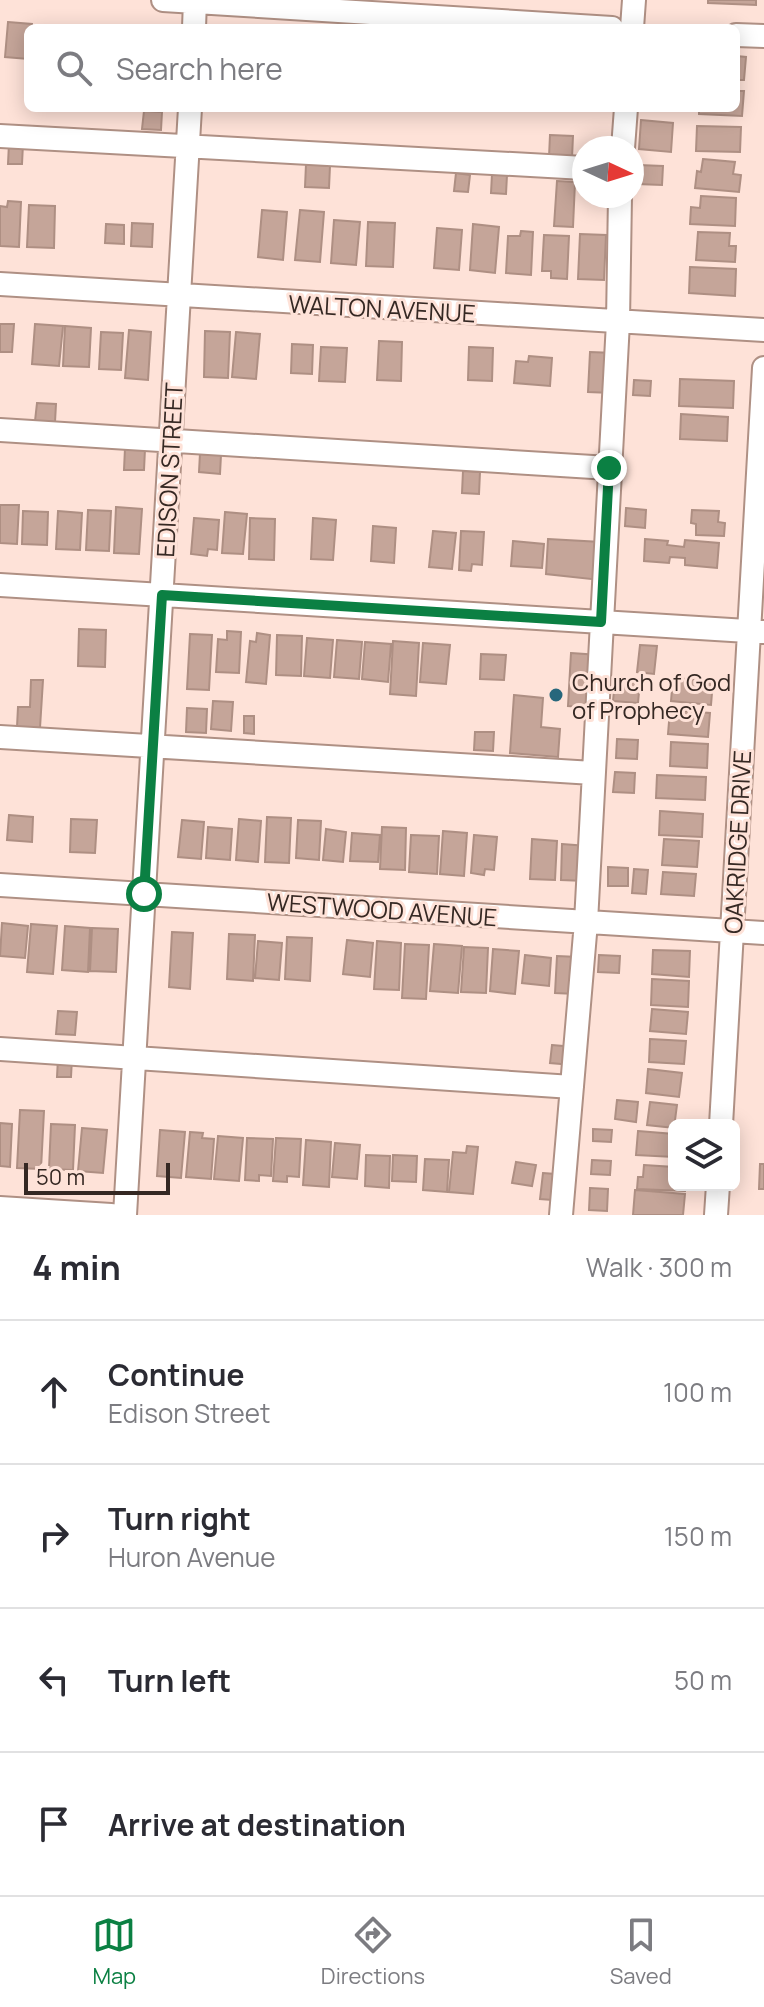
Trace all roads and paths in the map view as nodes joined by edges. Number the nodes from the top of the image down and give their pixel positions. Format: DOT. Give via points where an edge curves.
graph roads {
  1 [pos="163,0"];
  2 [pos="634,0"];
  3 [pos="195,1"];
  4 [pos="194,24"];
  5 [pos="550,24"];
  6 [pos="632,24"];
  7 [pos="740,35"];
  8 [pos="764,36"];
  9 [pos="190,112"];
  10 [pos="626,112"];
  11 [pos="0,136"];
  12 [pos="624,136"];
  13 [pos="188,146"];
  14 [pos="572,167"];
  15 [pos="620,208"];
  16 [pos="0,284"];
  17 [pos="179,296"];
  18 [pos="618,322"];
  19 [pos="764,330"];
  20 [pos="764,368"];
  21 [pos="0,430"];
  22 [pos="170,439"];
  23 [pos="609,468"];
  24 [pos="0,585"];
  25 [pos="162,595"];
  26 [pos="601,622"];
  27 [pos="756,632"];
  28 [pos="0,737"];
  29 [pos="152,747"];
  30 [pos="593,773"];
  31 [pos="0,885"];
  32 [pos="144,894"];
  33 [pos="586,922"];
  34 [pos="732,931"];
  35 [pos="764,933"];
  36 [pos="0,1049"];
  37 [pos="134,1058"];
  38 [pos="572,1087"];
  39 [pos="721,1119"];
  40 [pos="718,1191"];
  41 [pos="0,1208"];
  42 [pos="111,1215"];
  43 [pos="125,1215"];
  44 [pos="561,1215"];
  45 [pos="716,1215"];
  1 -- 3 [label="street"];
  2 -- 6 [label="street"];
  3 -- 4 [label="street"];
  3 -- 5 [label="street"];
  7 -- 8 [label="street"];
  9 -- 13 [label="street, EDISON STREET"];
  10 -- 12 [label="street"];
  11 -- 13 [label="street"];
  13 -- 14 [label="street"];
  13 -- 17 [label="street, EDISON STREET"];
  15 -- 18 [label="street"];
  16 -- 17 [label="street, WALTON AVENUE"];
  17 -- 18 [label="street, WALTON AVENUE"];
  17 -- 22 [label="street, EDISON STREET"];
  18 -- 19 [label="street, WALTON AVENUE"];
  18 -- 23 [label="street"];
  20 -- 27 [label="street, OAKRIDGE DRIVE"];
  21 -- 22 [label="street"];
  22 -- 23 [label="street"];
  22 -- 25 [label="street, EDISON STREET"];
  23 -- 26 [label="street"];
  24 -- 25 [label="street"];
  25 -- 26 [label="street"];
  25 -- 29 [label="street, EDISON STREET"];
  26 -- 27 [label="street"];
  26 -- 30 [label="street"];
  27 -- 34 [label="street, OAKRIDGE DRIVE"];
  28 -- 29 [label="street"];
  29 -- 30 [label="street"];
  29 -- 32 [label="street, EDISON STREET"];
  30 -- 33 [label="street"];
  31 -- 32 [label="street, WESTWOOD AVENUE"];
  32 -- 33 [label="street, WESTWOOD AVENUE"];
  32 -- 37 [label="street, EDISON STREET"];
  33 -- 34 [label="street, WESTWOOD AVENUE"];
  33 -- 38 [label="street"];
  34 -- 35 [label="street, WESTWOOD AVENUE"];
  34 -- 39 [label="street, OAKRIDGE DRIVE"];
  36 -- 37 [label="street"];
  37 -- 38 [label="street"];
  37 -- 43 [label="street, EDISON STREET"];
  38 -- 44 [label="street"];
  40 -- 45 [label="street"];
  41 -- 42 [label="street"];
}
